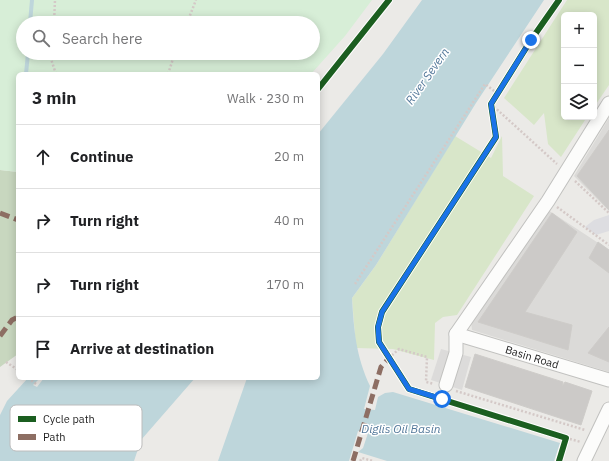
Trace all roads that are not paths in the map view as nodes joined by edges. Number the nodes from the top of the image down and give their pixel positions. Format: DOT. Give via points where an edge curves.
graph roads {
  1 [pos="609,103"];
  2 [pos="456,334"];
  3 [pos="609,380"];
  4 [pos="446,387"];
  5 [pos="609,409"];
  6 [pos="584,461"];
  1 -- 2 [label="street" via="548,201"];
  2 -- 3 [label="street, Basin Road"];
  2 -- 4 [label="street" via="456,353"];
  5 -- 6 [label="street"];
}
